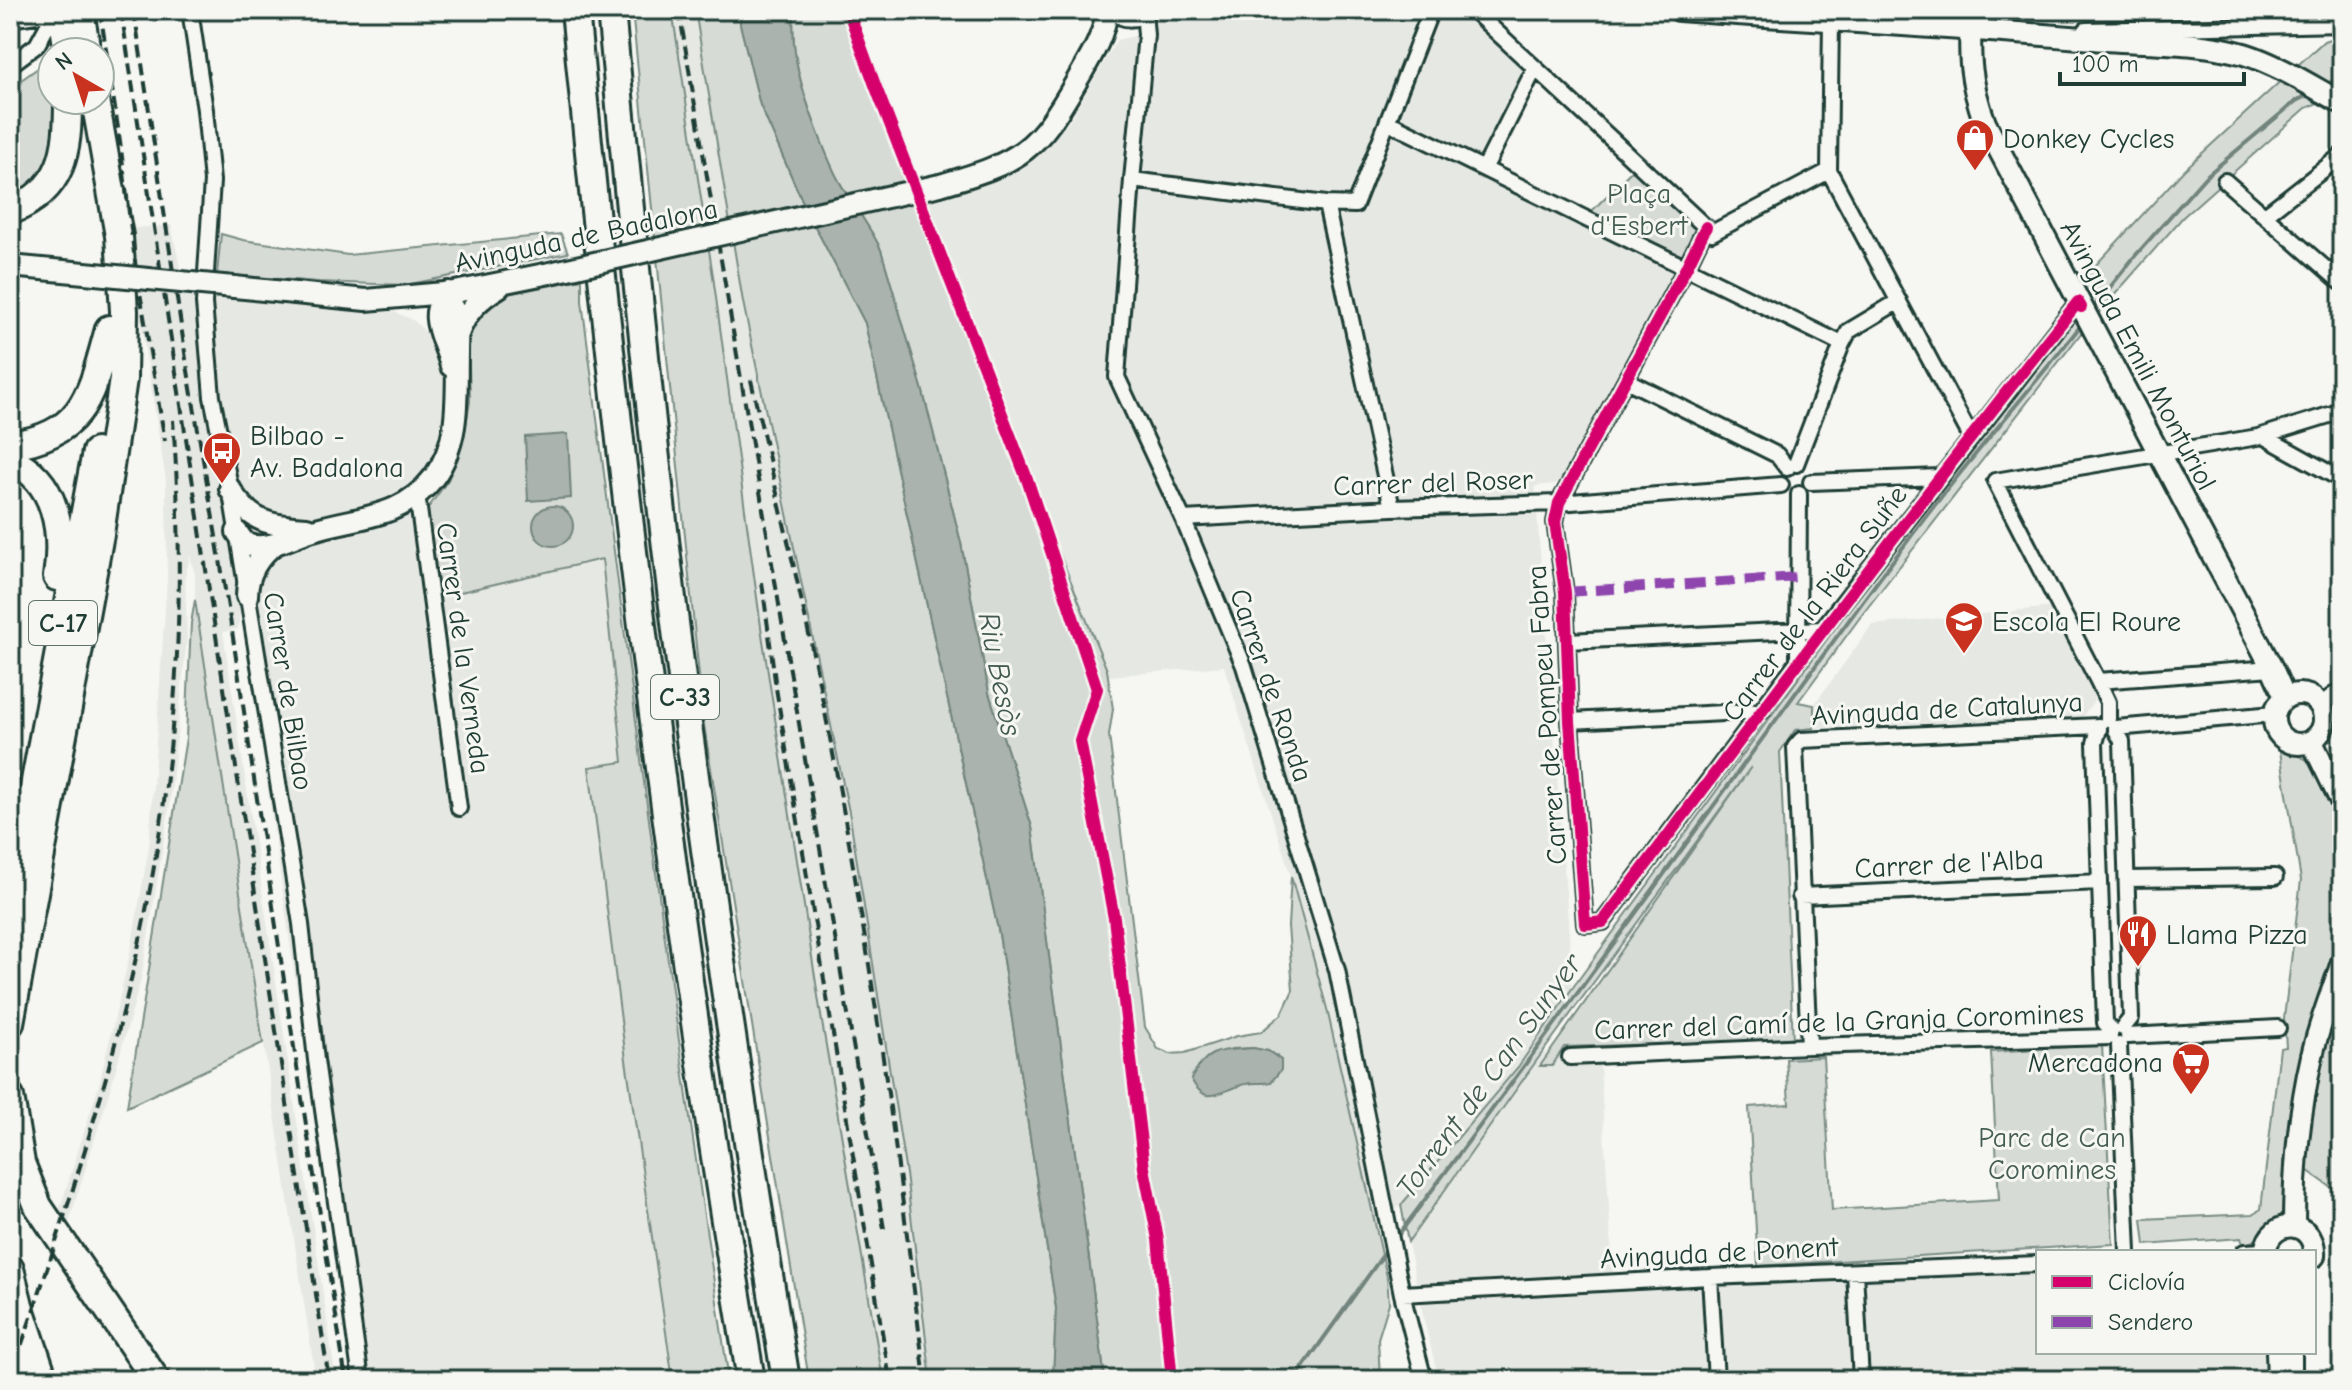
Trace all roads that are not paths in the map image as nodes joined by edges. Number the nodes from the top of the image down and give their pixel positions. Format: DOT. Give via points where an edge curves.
graph roads {
  1 [pos="190,10"];
  2 [pos="575,10"];
  3 [pos="611,10"];
  4 [pos="1431,10"];
  5 [pos="1473,10"];
  6 [pos="1679,10"];
  7 [pos="1971,10"];
  8 [pos="2195,10"];
  9 [pos="1128,11"];
  10 [pos="63,15"];
  11 [pos="10,19"];
  12 [pos="1831,21"];
  13 [pos="2342,24"];
  14 [pos="2193,27"];
  15 [pos="1970,31"];
  16 [pos="2016,32"];
  17 [pos="66,36"];
  18 [pos="77,36"];
  19 [pos="10,65"];
  20 [pos="1535,68"];
  21 [pos="2341,103"];
  22 [pos="68,116"];
  23 [pos="80,116"];
  24 [pos="98,116"];
  25 [pos="1388,122"];
  26 [pos="2342,155"];
  27 [pos="1484,169"];
  28 [pos="1829,171"];
  29 [pos="1132,180"];
  30 [pos="2225,181"];
  31 [pos="1326,204"];
  32 [pos="10,211"];
  33 [pos="2265,215"];
  34 [pos="1709,230"];
  35 [pos="10,266"];
  36 [pos="1686,268"];
  37 [pos="506,282"];
  38 [pos="2342,283"];
  39 [pos="443,294"];
  40 [pos="366,300"];
  41 [pos="1899,301"];
  42 [pos="2083,311"];
  43 [pos="109,329"];
  44 [pos="450,335"];
  45 [pos="1842,344"];
  46 [pos="1626,380"];
  47 [pos="2342,411"];
  48 [pos="2263,436"];
  49 [pos="1971,437"];
  50 [pos="10,445"];
  51 [pos="2160,454"];
  52 [pos="10,460"];
  53 [pos="1792,466"];
  54 [pos="1940,477"];
  55 [pos="2342,480"];
  56 [pos="1811,482"];
  57 [pos="1781,485"];
  58 [pos="230,489"];
  59 [pos="417,494"];
  60 [pos="1799,494"];
  61 [pos="1559,503"];
  62 [pos="1392,508"];
  63 [pos="1183,519"];
  64 [pos="275,533"];
  65 [pos="239,539"];
  66 [pos="247,596"];
  67 [pos="1822,629"];
  68 [pos="1799,630"];
  69 [pos="1567,641"];
  70 [pos="1798,662"];
  71 [pos="2272,668"];
  72 [pos="2098,681"];
  73 [pos="2342,689"];
  74 [pos="2320,705"];
  75 [pos="2280,706"];
  76 [pos="1762,711"];
  77 [pos="1570,721"];
  78 [pos="2108,727"];
  79 [pos="2312,742"];
  80 [pos="2342,803"];
  81 [pos="459,808"];
  82 [pos="2275,877"];
  83 [pos="2127,879"];
  84 [pos="2100,882"];
  85 [pos="1800,896"];
  86 [pos="11,911"];
  87 [pos="1585,924"];
  88 [pos="2342,962"];
  89 [pos="10,1023"];
  90 [pos="2278,1028"];
  91 [pos="2118,1035"];
  92 [pos="1809,1046"];
  93 [pos="1570,1057"];
  94 [pos="10,1097"];
  95 [pos="2294,1226"];
  96 [pos="2128,1250"];
  97 [pos="2260,1250"];
  98 [pos="2314,1250"];
  99 [pos="2036,1264"];
  100 [pos="10,1269"];
  101 [pos="1855,1272"];
  102 [pos="1710,1277"];
  103 [pos="1402,1294"];
  104 [pos="2274,1354"];
  105 [pos="2291,1354"];
  106 [pos="10,1360"];
  107 [pos="16,1380"];
  108 [pos="44,1380"];
  109 [pos="156,1380"];
  110 [pos="361,1380"];
  111 [pos="751,1380"];
  112 [pos="786,1380"];
  113 [pos="1424,1380"];
  114 [pos="1716,1380"];
  115 [pos="1861,1380"];
  116 [pos="2275,1380"];
  117 [pos="2291,1380"];
  1 -- 58 [label="street, Carrer de Bilbao" via="212,181 204,303 212,397"];
  2 -- 111 [label="highway, C-33" via="611,372 659,768"];
  3 -- 112 [label="highway, C-33" via="681,669"];
  4 -- 25 [label="street"];
  5 -- 20 [label="street"];
  6 -- 12 [label="street"];
  7 -- 15 [label="street, Avinguda Emili Monturiol"];
  8 -- 14 [label="street"];
  9 -- 29 [label="street, Carrer de Ronda" via="1146,35"];
  9 -- 37 [label="street, Avinguda de Badalona, bridge" via="1102,37 1057,117 1035,143 1004,165 940,185"];
  10 -- 11 [label="street"];
  10 -- 17 [label="highway"];
  10 -- 18 [label="highway"];
  10 -- 19 [label="street"];
  12 -- 15 [label="street"];
  12 -- 28 [label="street"];
  13 -- 14 [label="street"];
  14 -- 16 [label="street"];
  15 -- 16 [label="street"];
  15 -- 42 [label="street, Avinguda Emili Monturiol" via="1969,63 1985,123"];
  16 -- 21 [label="street" via="2208,46 2246,55"];
  20 -- 27 [label="street"];
  20 -- 34 [label="street"];
  22 -- 32 [label="highway" via="67,145 59,168 35,197"];
  23 -- 43 [label="highway, C-17" via="105,255"];
  24 -- 89 [label="highway, C-17" via="119,236 123,379 100,534"];
  25 -- 27 [label="street"];
  25 -- 31 [label="street" via="1355,205"];
  26 -- 33 [label="street"];
  27 -- 36 [label="street"];
  28 -- 34 [label="street"];
  28 -- 41 [label="street"];
  29 -- 31 [label="street"];
  29 -- 63 [label="street, Carrer de Ronda" via="1117,377"];
  30 -- 33 [label="street"];
  31 -- 62 [label="street"];
  33 -- 38 [label="street"];
  34 -- 36 [label="street"];
  35 -- 40 [label="street, Avinguda de Badalona, bridge"];
  36 -- 45 [label="street"];
  36 -- 46 [label="street"];
  37 -- 39 [label="street, Avinguda de Badalona"];
  37 -- 44 [label="street" via="475,304"];
  39 -- 40 [label="street, Avinguda de Badalona"];
  39 -- 44 [label="street" via="455,313"];
  40 -- 44 [label="street" via="407,306"];
  41 -- 45 [label="street" via="1849,331"];
  41 -- 49 [label="street"];
  42 -- 49 [label="street, Carrer de la Riera Suñe"];
  42 -- 51 [label="street, Avinguda Emili Monturiol"];
  43 -- 50 [label="highway" via="79,411 57,432"];
  43 -- 86 [label="highway, C-17" via="101,422"];
  44 -- 59 [label="street" via="457,403 452,436 443,461"];
  45 -- 53 [label="street"];
  46 -- 53 [label="street"];
  46 -- 61 [label="street"];
  47 -- 48 [label="street"];
  48 -- 51 [label="street"];
  48 -- 55 [label="street"];
  49 -- 54 [label="street, Carrer de la Riera Suñe"];
  51 -- 71 [label="street, Avinguda Emili Monturiol"];
  51 -- 72 [label="street" via="1995,481"];
  52 -- 86 [label="highway" via="46,491 58,518 61,553"];
  53 -- 56 [label="street" via="1808,471"];
  53 -- 57 [label="street" via="1782,474"];
  54 -- 56 [label="street"];
  54 -- 67 [label="street, Carrer de la Riera Suñe"];
  56 -- 60 [label="street"];
  57 -- 60 [label="street" via="1788,493"];
  57 -- 61 [label="street, Carrer del Roser"];
  58 -- 64 [label="street" via="240,505"];
  58 -- 65 [label="street, Carrer de Bilbao"];
  59 -- 64 [label="street" via="383,514"];
  59 -- 81 [label="street, Carrer de la Verneda"];
  60 -- 68 [label="street"];
  61 -- 62 [label="street, Carrer del Roser"];
  61 -- 69 [label="street, Carrer de Pompeu Fabra" via="1555,522"];
  62 -- 63 [label="street, Carrer del Roser"];
  63 -- 103 [label="street, Carrer de Ronda" via="1244,666 1337,970"];
  64 -- 65 [label="street" via="251,528"];
  64 -- 66 [label="street" via="252,570"];
  65 -- 66 [label="street, Carrer de Bilbao"];
  66 -- 110 [label="street, Carrer de Bilbao" via="301,924"];
  67 -- 68 [label="street"];
  67 -- 70 [label="street, Carrer de la Riera Suñe"];
  68 -- 69 [label="street"];
  68 -- 70 [label="street"];
  69 -- 77 [label="street, Carrer de Pompeu Fabra"];
  70 -- 76 [label="street, Carrer de la Riera Suñe"];
  71 -- 72 [label="street"];
  71 -- 75 [label="street, Avinguda Emili Monturiol"];
  72 -- 78 [label="street" via="2108,702"];
  73 -- 74 [label="street"];
  74 -- 75 [label="street" via="2298,693"];
  74 -- 79 [label="street" via="2324,725"];
  75 -- 78 [label="street, Avinguda de Catalunya"];
  75 -- 79 [label="street" via="2273,722 2284,740"];
  76 -- 77 [label="street"];
  76 -- 87 [label="street, Carrer de la Riera Suñe" via="1603,922"];
  77 -- 87 [label="street, Carrer de Pompeu Fabra"];
  78 -- 83 [label="street" via="2122,741"];
  78 -- 84 [label="street" via="2095,743"];
  78 -- 85 [label="street, Avinguda de Catalunya" via="1801,740 1795,747"];
  79 -- 80 [label="street"];
  82 -- 83 [label="street"];
  83 -- 91 [label="street" via="2131,1018"];
  84 -- 85 [label="street, Carrer de l'Alba"];
  84 -- 91 [label="street" via="2105,1023"];
  85 -- 92 [label="street"];
  88 -- 95 [label="street" via="2305,1091"];
  90 -- 91 [label="street, Carrer del Camí de la Granja Coromines"];
  91 -- 92 [label="street, Carrer del Camí de la Granja Coromines"];
  91 -- 96 [label="street"];
  92 -- 93 [label="street, Carrer del Camí de la Granja Coromines"];
  94 -- 109 [label="highway" via="16,1144 38,1206"];
  95 -- 97 [label="street" via="2274,1232"];
  95 -- 98 [label="street" via="2310,1236"];
  99 -- 101 [label="street, Avinguda de Ponent"];
  100 -- 108 [label="highway"];
  101 -- 102 [label="street, Avinguda de Ponent"];
  101 -- 115 [label="street"];
  102 -- 103 [label="street, Avinguda de Ponent"];
  102 -- 114 [label="street"];
  103 -- 113 [label="street, Carrer de Ronda"];
  104 -- 116 [label="street"];
  105 -- 117 [label="street"];
  106 -- 107 [label="highway"];
}
